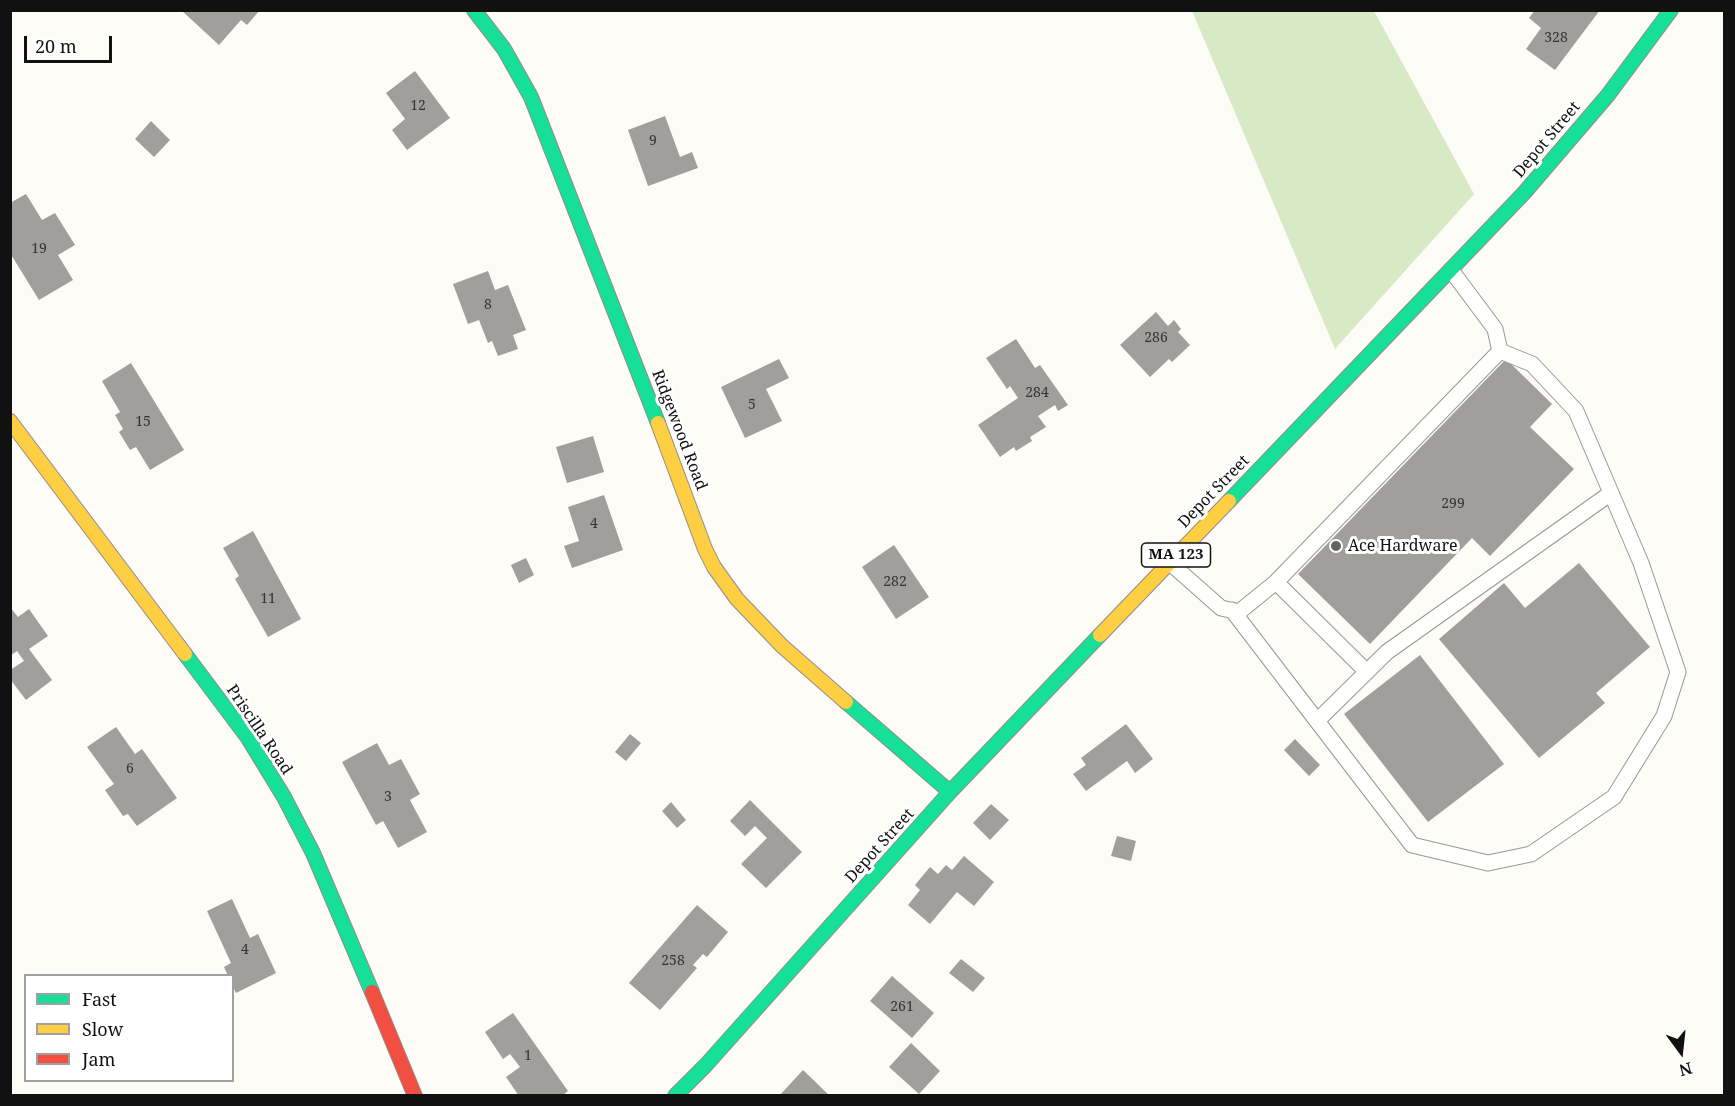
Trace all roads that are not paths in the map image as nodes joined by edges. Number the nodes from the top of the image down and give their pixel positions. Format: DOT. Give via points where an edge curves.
graph roads {
  1 [pos="474,10"];
  2 [pos="1671,10"];
  3 [pos="1451,270"];
  4 [pos="1500,351"];
  5 [pos="10,421"];
  6 [pos="1611,493"];
  7 [pos="1169,562"];
  8 [pos="1276,582"];
  9 [pos="1232,610"];
  10 [pos="1367,672"];
  11 [pos="1317,721"];
  12 [pos="950,792"];
  13 [pos="415,1095"];
  14 [pos="675,1095"];
  1 -- 12 [label="main road, Ridgewood Road" via="504,49 535,106 714,567 737,599 782,646"];
  2 -- 3 [label="main road, Depot Street / MA 123" via="1608,94 1524,193"];
  3 -- 4 [label="lane" via="1495,329"];
  3 -- 7 [label="main road, Depot Street / MA 123"];
  4 -- 6 [label="lane" via="1532,364 1576,411"];
  4 -- 8 [label="lane"];
  5 -- 13 [label="main road, Priscilla Road" via="248,738 284,797 341,915"];
  6 -- 10 [label="lane" via="1388,652"];
  6 -- 11 [label="lane" via="1641,563 1678,672 1664,716 1614,797 1531,854 1488,863 1412,845"];
  7 -- 9 [label="lane" via="1221,608"];
  7 -- 12 [label="main road, Depot Street / MA 123"];
  8 -- 9 [label="lane" via="1239,612"];
  8 -- 10 [label="lane"];
  9 -- 11 [label="lane"];
  10 -- 11 [label="lane"];
  12 -- 14 [label="main road, Depot Street / MA 123"];
}
